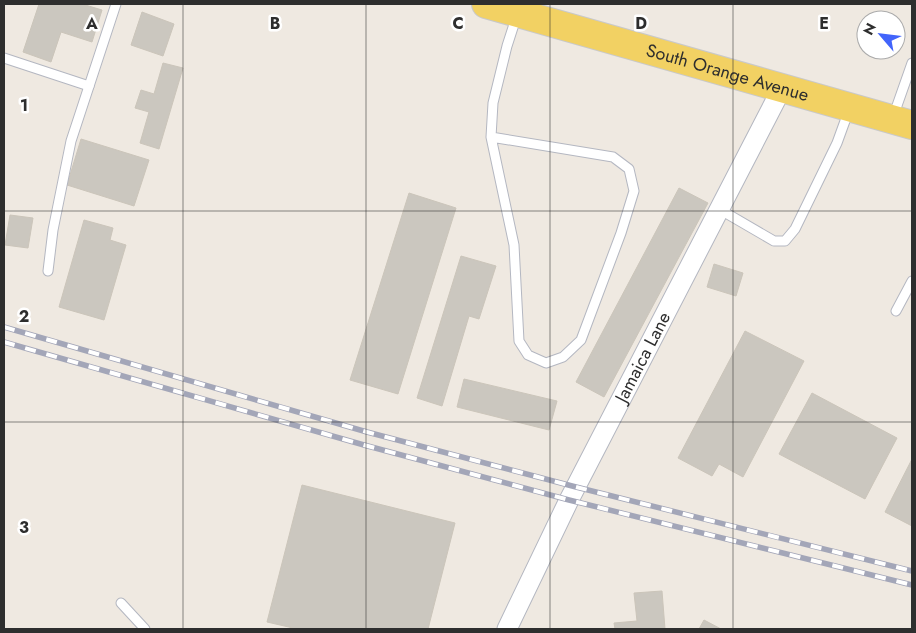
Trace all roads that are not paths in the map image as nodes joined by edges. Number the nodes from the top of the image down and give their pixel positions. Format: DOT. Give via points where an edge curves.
graph roads {
  1 [pos="116,4"];
  2 [pos="486,4"];
  3 [pos="518,13"];
  4 [pos="4,58"];
  5 [pos="912,63"];
  6 [pos="89,86"];
  7 [pos="782,88"];
  8 [pos="849,107"];
  9 [pos="902,122"];
  10 [pos="492,137"];
  11 [pos="719,209"];
  12 [pos="48,271"];
  13 [pos="912,281"];
  14 [pos="896,311"];
  15 [pos="121,603"];
  16 [pos="145,629"];
  17 [pos="507,629"];
  1 -- 6 [label="lane"];
  2 -- 3 [label="main road, South Orange Avenue"];
  3 -- 7 [label="main road, South Orange Avenue"];
  3 -- 10 [label="lane" via="493,103"];
  4 -- 6 [label="lane"];
  5 -- 9 [label="lane"];
  6 -- 12 [label="lane" via="71,141"];
  7 -- 8 [label="main road, South Orange Avenue"];
  7 -- 11 [label="street, Jamaica Lane"];
  8 -- 9 [label="main road, South Orange Avenue"];
  8 -- 11 [label="lane" via="837,144 795,228 785,241 774,241"];
  10 -- 10 [label="lane" via="514,244 519,341 528,355 546,363 563,357 581,340 634,191 629,169 613,157"];
  11 -- 17 [label="street, Jamaica Lane" via="569,500"];
  13 -- 14 [label="lane"];
  15 -- 16 [label="lane"];
}
